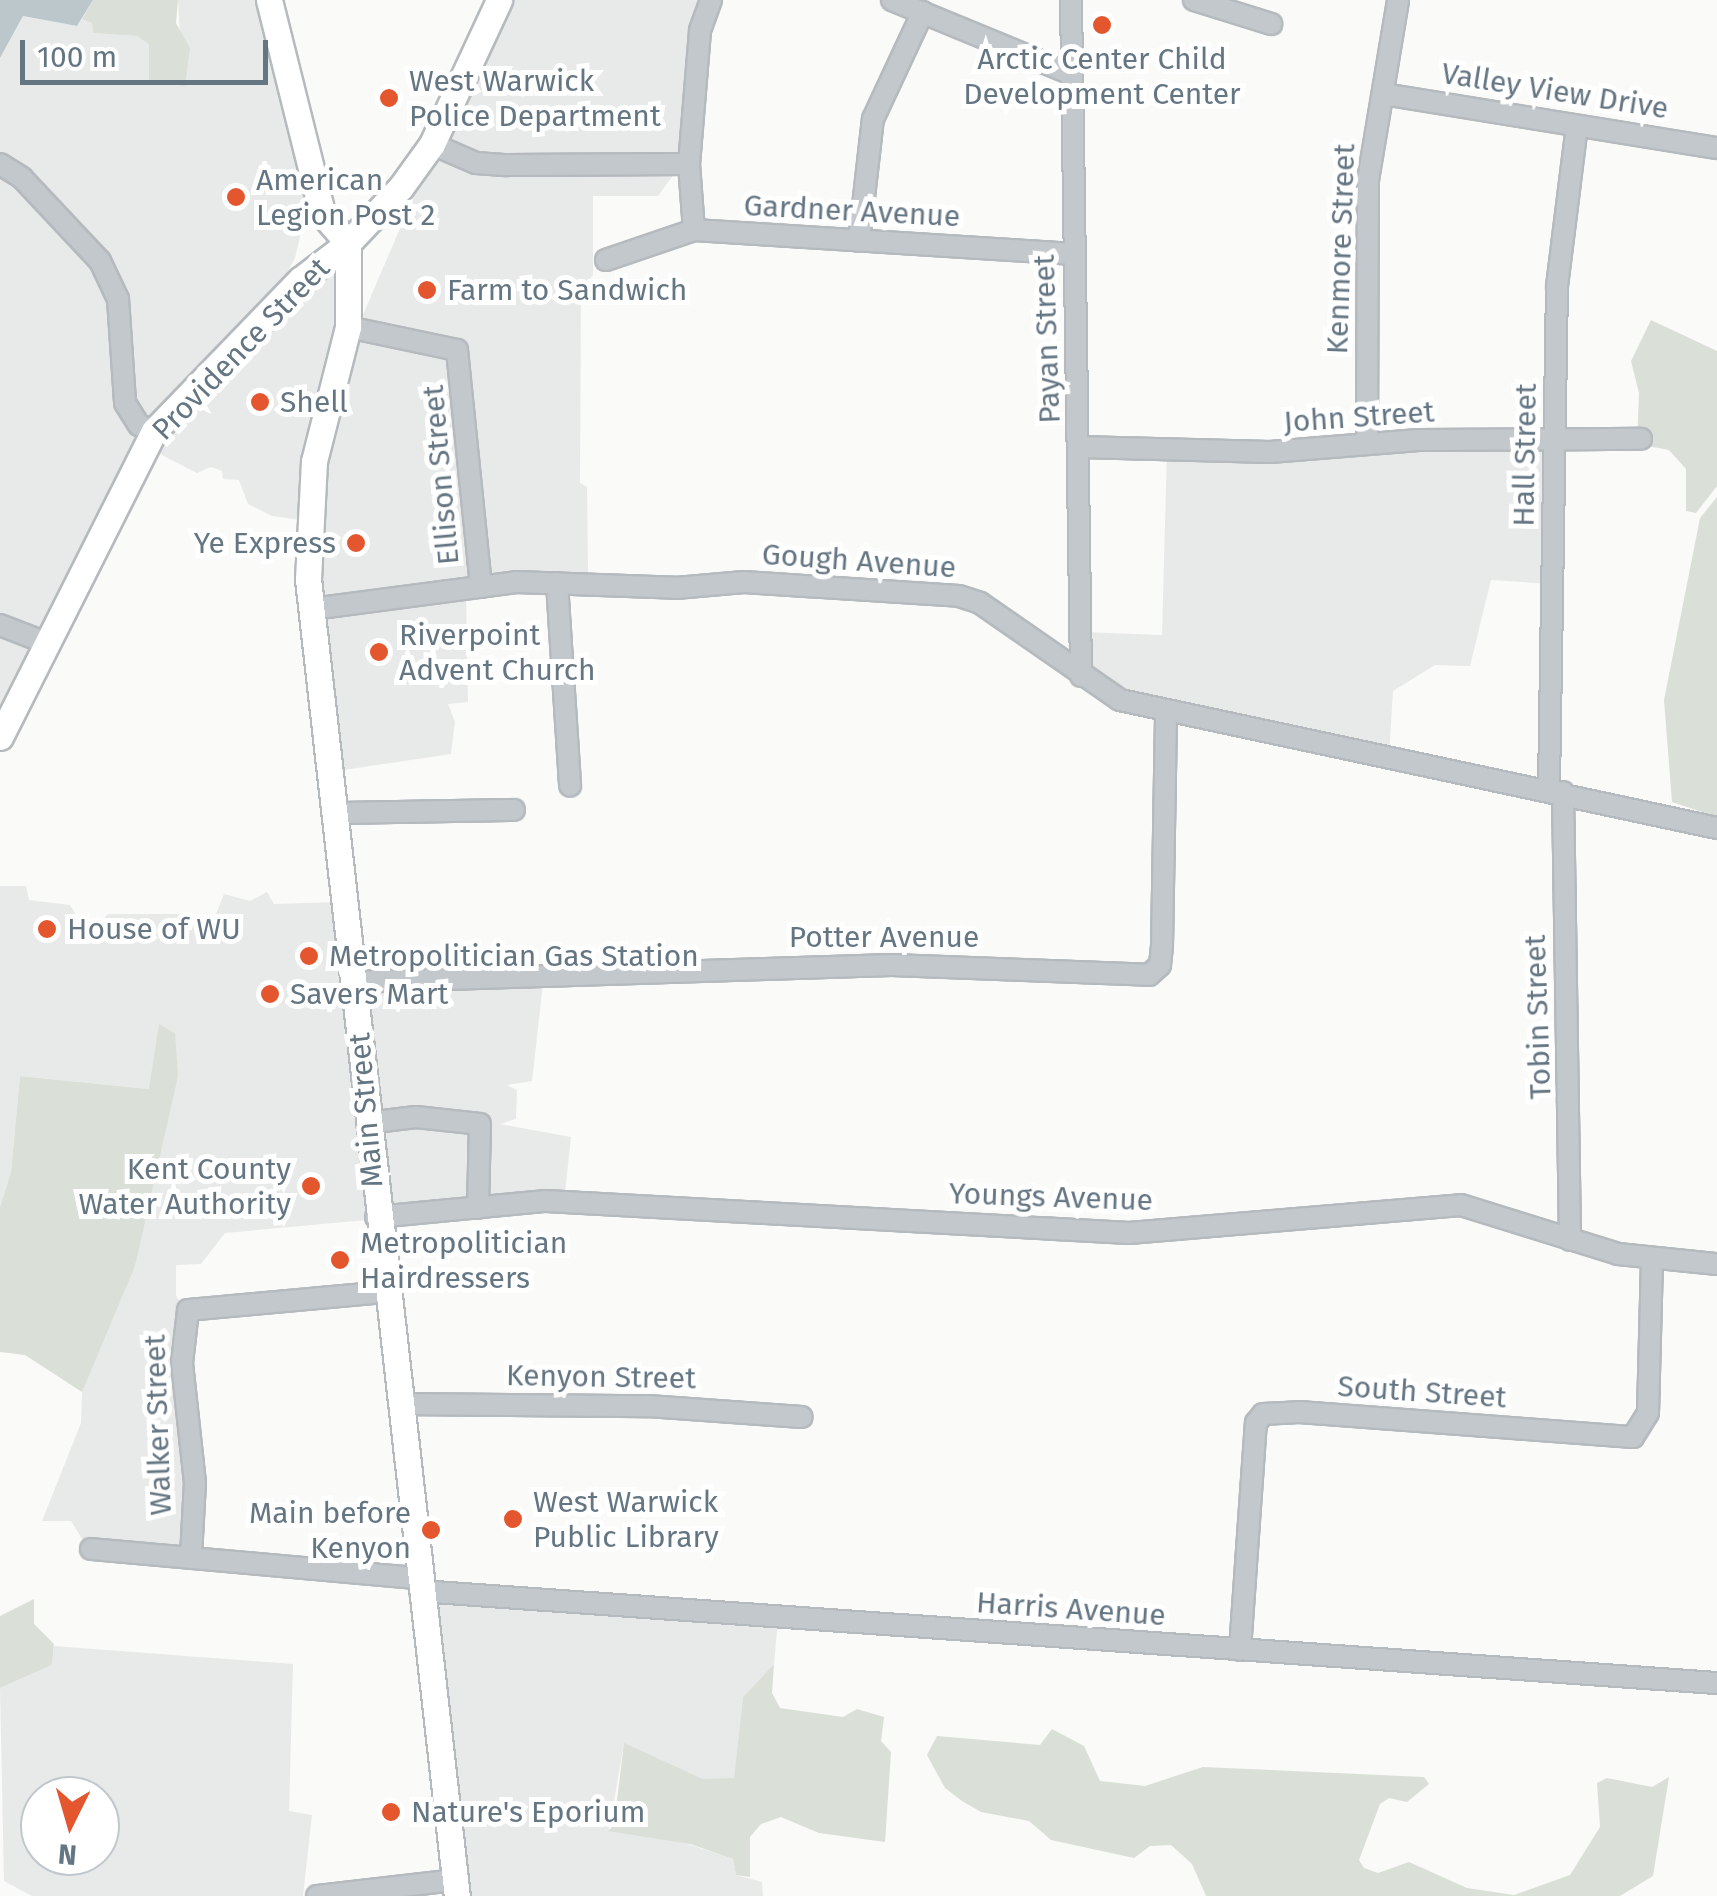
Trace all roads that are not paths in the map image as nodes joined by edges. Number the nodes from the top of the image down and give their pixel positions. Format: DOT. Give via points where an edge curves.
graph roads {
  1 [pos="269,0"];
  2 [pos="499,0"];
  3 [pos="711,0"];
  4 [pos="892,0"];
  5 [pos="1071,0"];
  6 [pos="1194,0"];
  7 [pos="1398,0"];
  8 [pos="923,12"];
  9 [pos="1270,24"];
  10 [pos="1069,73"];
  11 [pos="1383,94"];
  12 [pos="1577,126"];
  13 [pos="432,144"];
  14 [pos="1717,148"];
  15 [pos="0,164"];
  16 [pos="689,164"];
  17 [pos="694,230"];
  18 [pos="859,241"];
  19 [pos="348,243"];
  20 [pos="1074,254"];
  21 [pos="606,260"];
  22 [pos="348,327"];
  23 [pos="154,432"];
  24 [pos="1641,439"];
  25 [pos="1555,440"];
  26 [pos="1367,443"];
  27 [pos="1080,448"];
  28 [pos="557,583"];
  29 [pos="481,587"];
  30 [pos="312,609"];
  31 [pos="0,624"];
  32 [pos="49,644"];
  33 [pos="1081,676"];
  34 [pos="1166,712"];
  35 [pos="0,738"];
  36 [pos="570,786"];
  37 [pos="1556,790"];
  38 [pos="514,810"];
  39 [pos="335,813"];
  40 [pos="1717,828"];
  41 [pos="352,982"];
  42 [pos="366,1123"];
  43 [pos="478,1208"];
  44 [pos="376,1217"];
  45 [pos="1570,1240"];
  46 [pos="1652,1261"];
  47 [pos="1717,1264"];
  48 [pos="385,1292"];
  49 [pos="399,1404"];
  50 [pos="802,1417"];
  51 [pos="91,1549"];
  52 [pos="191,1556"];
  53 [pos="418,1584"];
  54 [pos="1240,1650"];
  55 [pos="1717,1683"];
  56 [pos="456,1888"];
  57 [pos="317,1896"];
  1 -- 19 [label="main road" via="322,213"];
  2 -- 13 [label="main road"];
  3 -- 16 [label="street" via="700,30"];
  4 -- 8 [label="street"];
  5 -- 10 [label="street, Payan Street"];
  6 -- 9 [label="street"];
  7 -- 11 [label="street, Kenmore Street"];
  8 -- 10 [label="street"];
  8 -- 18 [label="street" via="872,119"];
  10 -- 20 [label="street, Payan Street"];
  11 -- 12 [label="street, Valley View Drive"];
  11 -- 26 [label="street, Kenmore Street" via="1365,222"];
  12 -- 14 [label="street, Valley View Drive"];
  12 -- 25 [label="street, Hall Street" via="1559,248"];
  13 -- 16 [label="street" via="476,163"];
  13 -- 19 [label="main road, Providence Street"];
  15 -- 23 [label="street" via="22,178 100,262 118,299 125,403 139,425"];
  16 -- 17 [label="street"];
  17 -- 18 [label="street, Gardner Avenue"];
  17 -- 21 [label="street"];
  18 -- 20 [label="street, Gardner Avenue"];
  19 -- 22 [label="main road, Main Street"];
  19 -- 23 [label="main road, Providence Street" via="300,280"];
  20 -- 27 [label="street, Payan Street"];
  22 -- 29 [label="street, Ellison Street" via="457,350"];
  22 -- 30 [label="main road, Main Street" via="310,495"];
  23 -- 32 [label="main road, Providence Street"];
  24 -- 25 [label="street, John Street"];
  25 -- 26 [label="street, John Street"];
  25 -- 37 [label="street, Hall Street"];
  26 -- 27 [label="street, John Street" via="1270,452"];
  27 -- 33 [label="street, Payan Street"];
  28 -- 29 [label="street, Gough Avenue"];
  28 -- 33 [label="street, Gough Avenue" via="676,588 744,582 959,596"];
  28 -- 36 [label="street"];
  29 -- 30 [label="street, Gough Avenue"];
  30 -- 39 [label="main road, Main Street"];
  31 -- 32 [label="street"];
  32 -- 35 [label="main road, Providence Street"];
  33 -- 34 [label="street, Gough Avenue" via="1102,692"];
  34 -- 37 [label="street, Gough Avenue"];
  34 -- 41 [label="street, Potter Avenue" via="1162,946 1160,965 1150,976 892,965"];
  37 -- 40 [label="street, Gough Avenue"];
  37 -- 45 [label="street, Tobin Street"];
  38 -- 39 [label="street"];
  39 -- 41 [label="main road, Main Street"];
  41 -- 42 [label="main road, Main Street"];
  42 -- 43 [label="street" via="416,1118 480,1124"];
  42 -- 44 [label="main road, Main Street"];
  43 -- 44 [label="street, Youngs Avenue"];
  43 -- 45 [label="street, Youngs Avenue" via="546,1200 1128,1233 1461,1205"];
  44 -- 48 [label="main road, Main Street"];
  45 -- 46 [label="street, Youngs Avenue"];
  46 -- 47 [label="street, Youngs Avenue"];
  46 -- 54 [label="street, South Street" via="1647,1421 1633,1437 1263,1414 1256,1423"];
  48 -- 49 [label="main road, Main Street"];
  48 -- 52 [label="street, Walker Street" via="188,1310 182,1363 195,1483"];
  49 -- 50 [label="street, Kenyon Street" via="648,1406"];
  49 -- 53 [label="main road, Main Street"];
  51 -- 52 [label="street, Walker Street"];
  52 -- 53 [label="street, Walker Street"];
  53 -- 54 [label="street, Harris Avenue"];
  53 -- 56 [label="main road, Main Street"];
  54 -- 55 [label="street, Harris Avenue"];
  56 -- 57 [label="street"];
}
